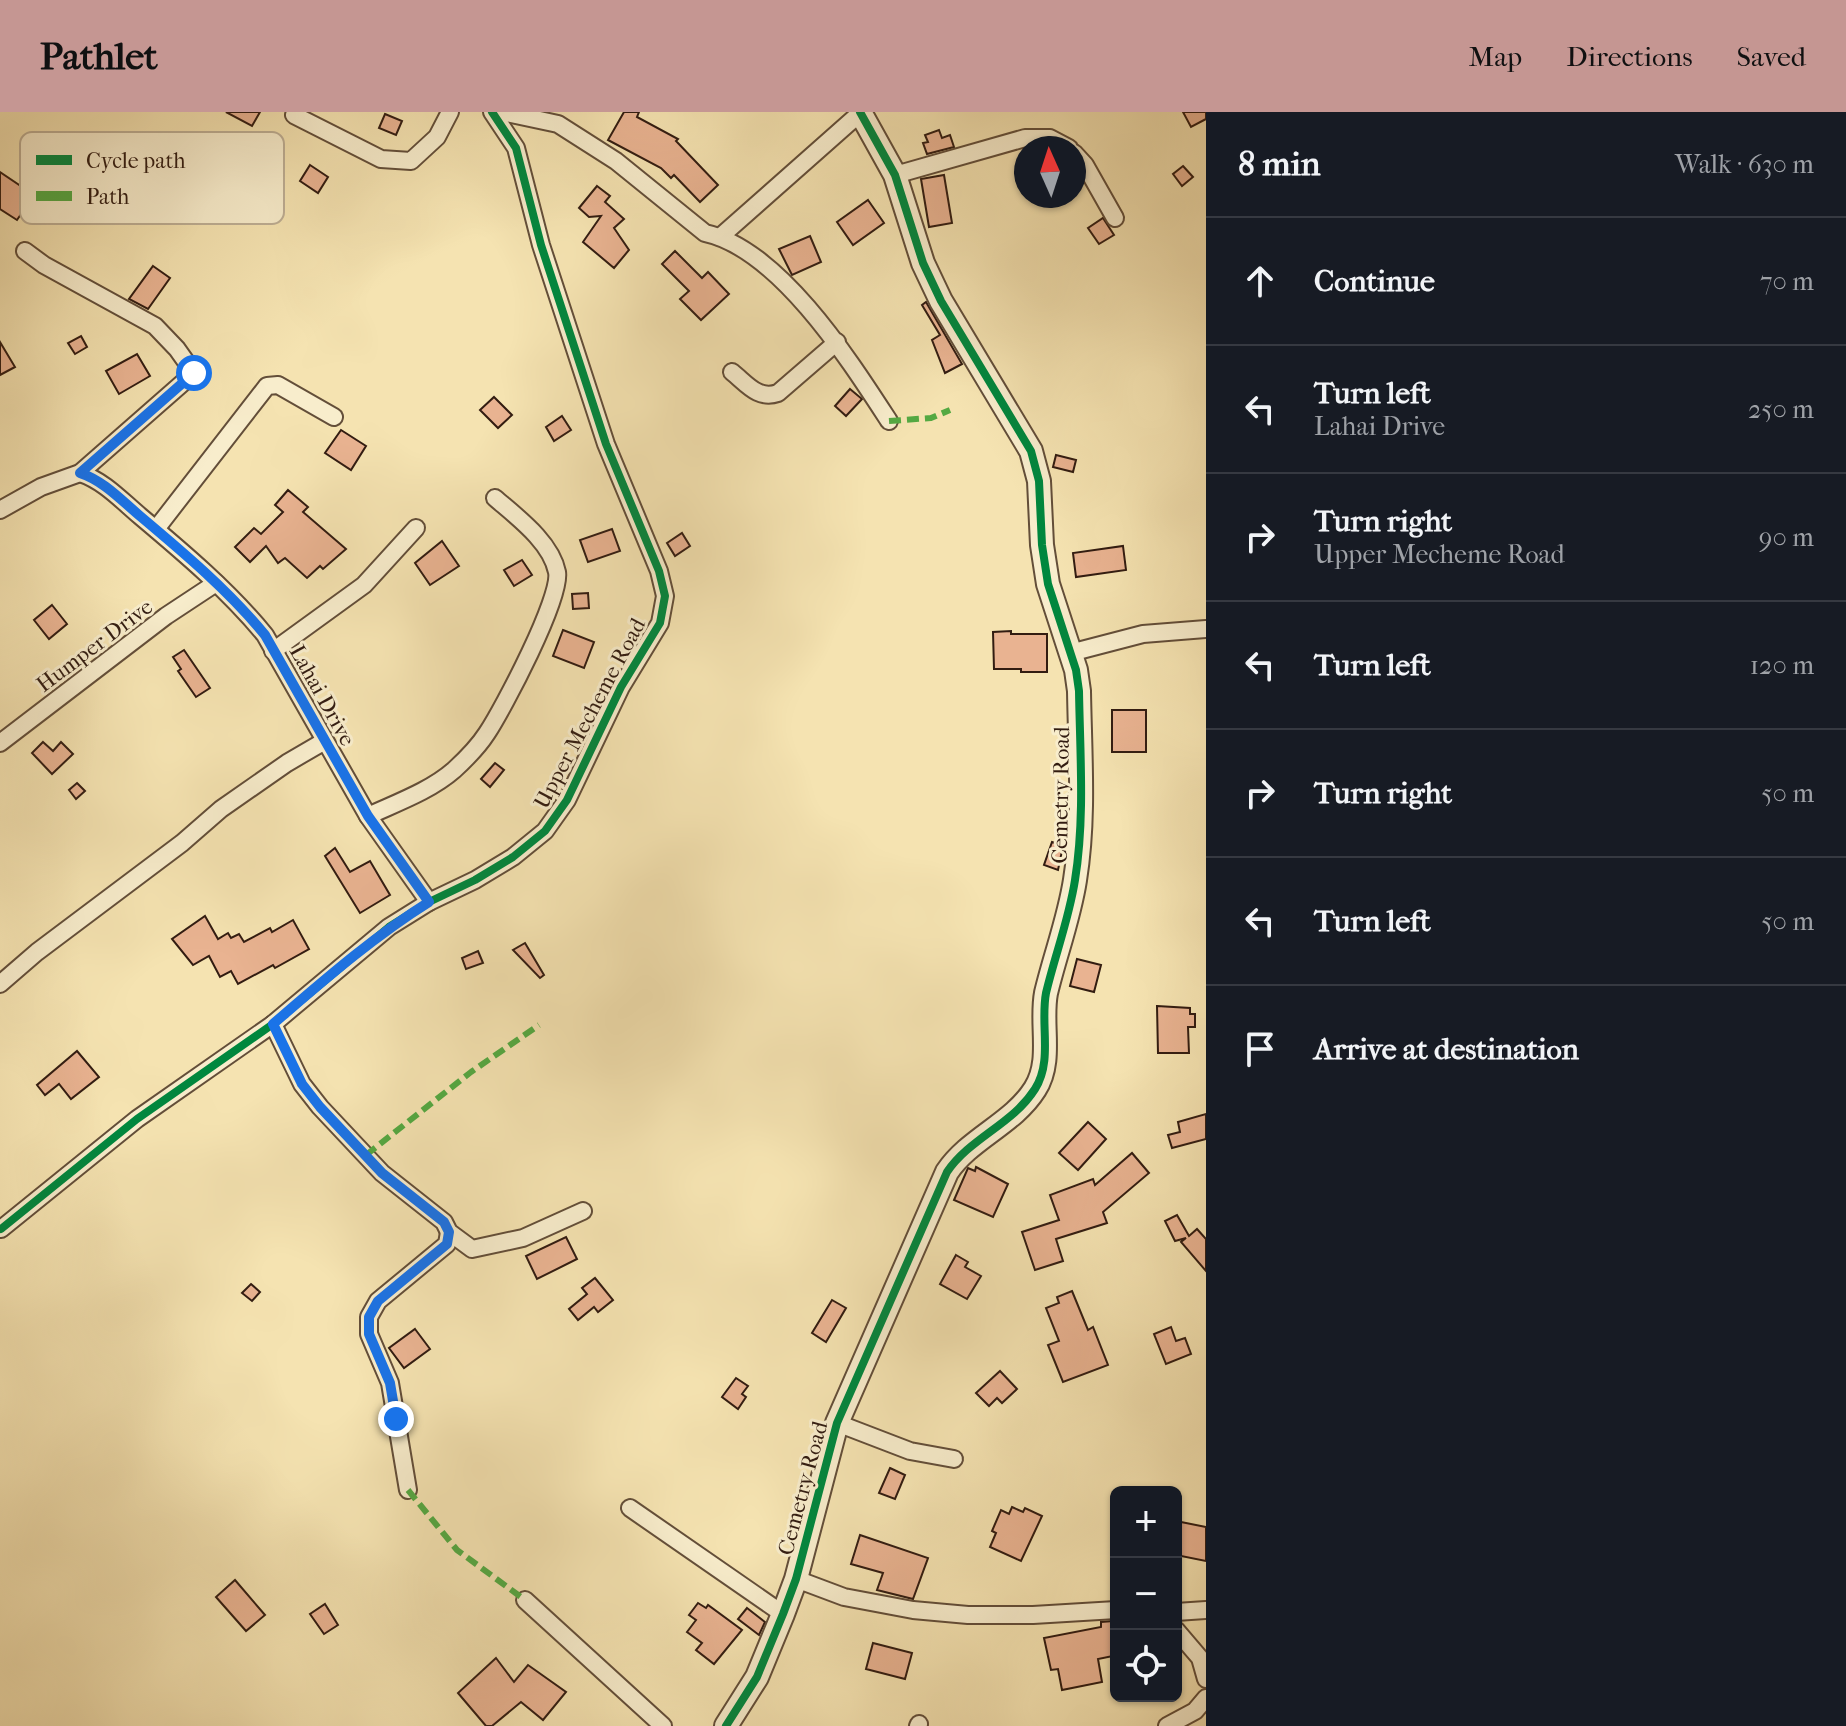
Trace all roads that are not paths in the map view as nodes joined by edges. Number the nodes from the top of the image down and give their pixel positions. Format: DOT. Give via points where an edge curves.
graph roads {
  1 [pos="450,112"];
  2 [pos="492,112"];
  3 [pos="502,112"];
  4 [pos="859,113"];
  5 [pos="294,115"];
  6 [pos="563,118"];
  7 [pos="1014,141"];
  8 [pos="1086,167"];
  9 [pos="895,175"];
  10 [pos="1115,218"];
  11 [pos="720,237"];
  12 [pos="25,251"];
  13 [pos="837,342"];
  14 [pos="732,372"];
  15 [pos="334,417"];
  16 [pos="889,421"];
  17 [pos="80,473"];
  18 [pos="495,498"];
  19 [pos="0,510"];
  20 [pos="416,528"];
  21 [pos="156,529"];
  22 [pos="216,583"];
  23 [pos="1206,629"];
  24 [pos="273,651"];
  25 [pos="1070,653"];
  26 [pos="323,742"];
  27 [pos="0,743"];
  28 [pos="368,816"];
  29 [pos="429,902"];
  30 [pos="0,984"];
  31 [pos="273,1024"];
  32 [pos="583,1211"];
  33 [pos="1,1229"];
  34 [pos="449,1232"];
  35 [pos="837,1423"];
  36 [pos="954,1459"];
  37 [pos="408,1490"];
  38 [pos="630,1508"];
  39 [pos="796,1579"];
  40 [pos="525,1600"];
  41 [pos="1110,1609"];
  42 [pos="1206,1610"];
  43 [pos="1182,1612"];
  44 [pos="783,1614"];
  45 [pos="1182,1637"];
  46 [pos="1206,1679"];
  47 [pos="1206,1698"];
  48 [pos="663,1726"];
  49 [pos="726,1726"];
  50 [pos="1167,1726"];
  1 -- 5 [label="street" via="437,137 411,161 381,159"];
  2 -- 29 [label="street, Upper Mecheme Road" via="516,148 588,393 665,596 650,643 621,687 567,800 545,831 513,857"];
  3 -- 6 [label="street"];
  4 -- 9 [label="street, Cemetry Road"];
  4 -- 11 [label="street"];
  6 -- 11 [label="street" via="705,233"];
  7 -- 9 [label="street"];
  8 -- 10 [label="street"];
  9 -- 25 [label="street, Cemetry Road" via="941,301 1031,451 1039,481 1048,584"];
  11 -- 13 [label="street" via="762,264"];
  12 -- 17 [label="street" via="155,326 194,373"];
  13 -- 14 [label="street" via="767,397"];
  13 -- 16 [label="street"];
  15 -- 21 [label="street" via="278,385 267,386"];
  17 -- 19 [label="street"];
  17 -- 21 [label="street, Lahai Drive" via="96,478"];
  18 -- 28 [label="street" via="552,556 558,576 544,619 496,719 470,754 451,773"];
  20 -- 24 [label="street" via="364,585"];
  21 -- 22 [label="street, Lahai Drive"];
  22 -- 24 [label="street, Lahai Drive" via="245,611"];
  22 -- 27 [label="street, Humper Drive"];
  23 -- 25 [label="street" via="1143,634"];
  24 -- 26 [label="street, Lahai Drive"];
  25 -- 35 [label="street, Cemetry Road" via="1079,691 1082,817 1076,879 1046,994 1042,1074 1035,1090 1011,1115 959,1154 947,1172"];
  26 -- 28 [label="street, Lahai Drive"];
  26 -- 30 [label="street" via="221,809"];
  28 -- 29 [label="street, Lahai Drive"];
  29 -- 31 [label="street, Upper Mecheme Road" via="378,935"];
  31 -- 33 [label="street, Upper Mecheme Road" via="137,1119"];
  31 -- 34 [label="street" via="302,1084 320,1107 382,1173 444,1222"];
  32 -- 34 [label="street" via="523,1238 472,1249"];
  34 -- 37 [label="street" via="447,1244 378,1301 369,1317 369,1334 390,1383"];
  35 -- 36 [label="street" via="910,1451"];
  35 -- 39 [label="street, Cemetry Road"];
  38 -- 44 [label="street"];
  39 -- 41 [label="street" via="844,1597 913,1610 1033,1615"];
  39 -- 44 [label="street, Cemetry Road"];
  40 -- 48 [label="street"];
  42 -- 43 [label="street"];
  44 -- 49 [label="street, Cemetry Road" via="757,1677"];
  45 -- 46 [label="street" via="1200,1658"];
  47 -- 50 [label="street" via="1195,1711"];
}
